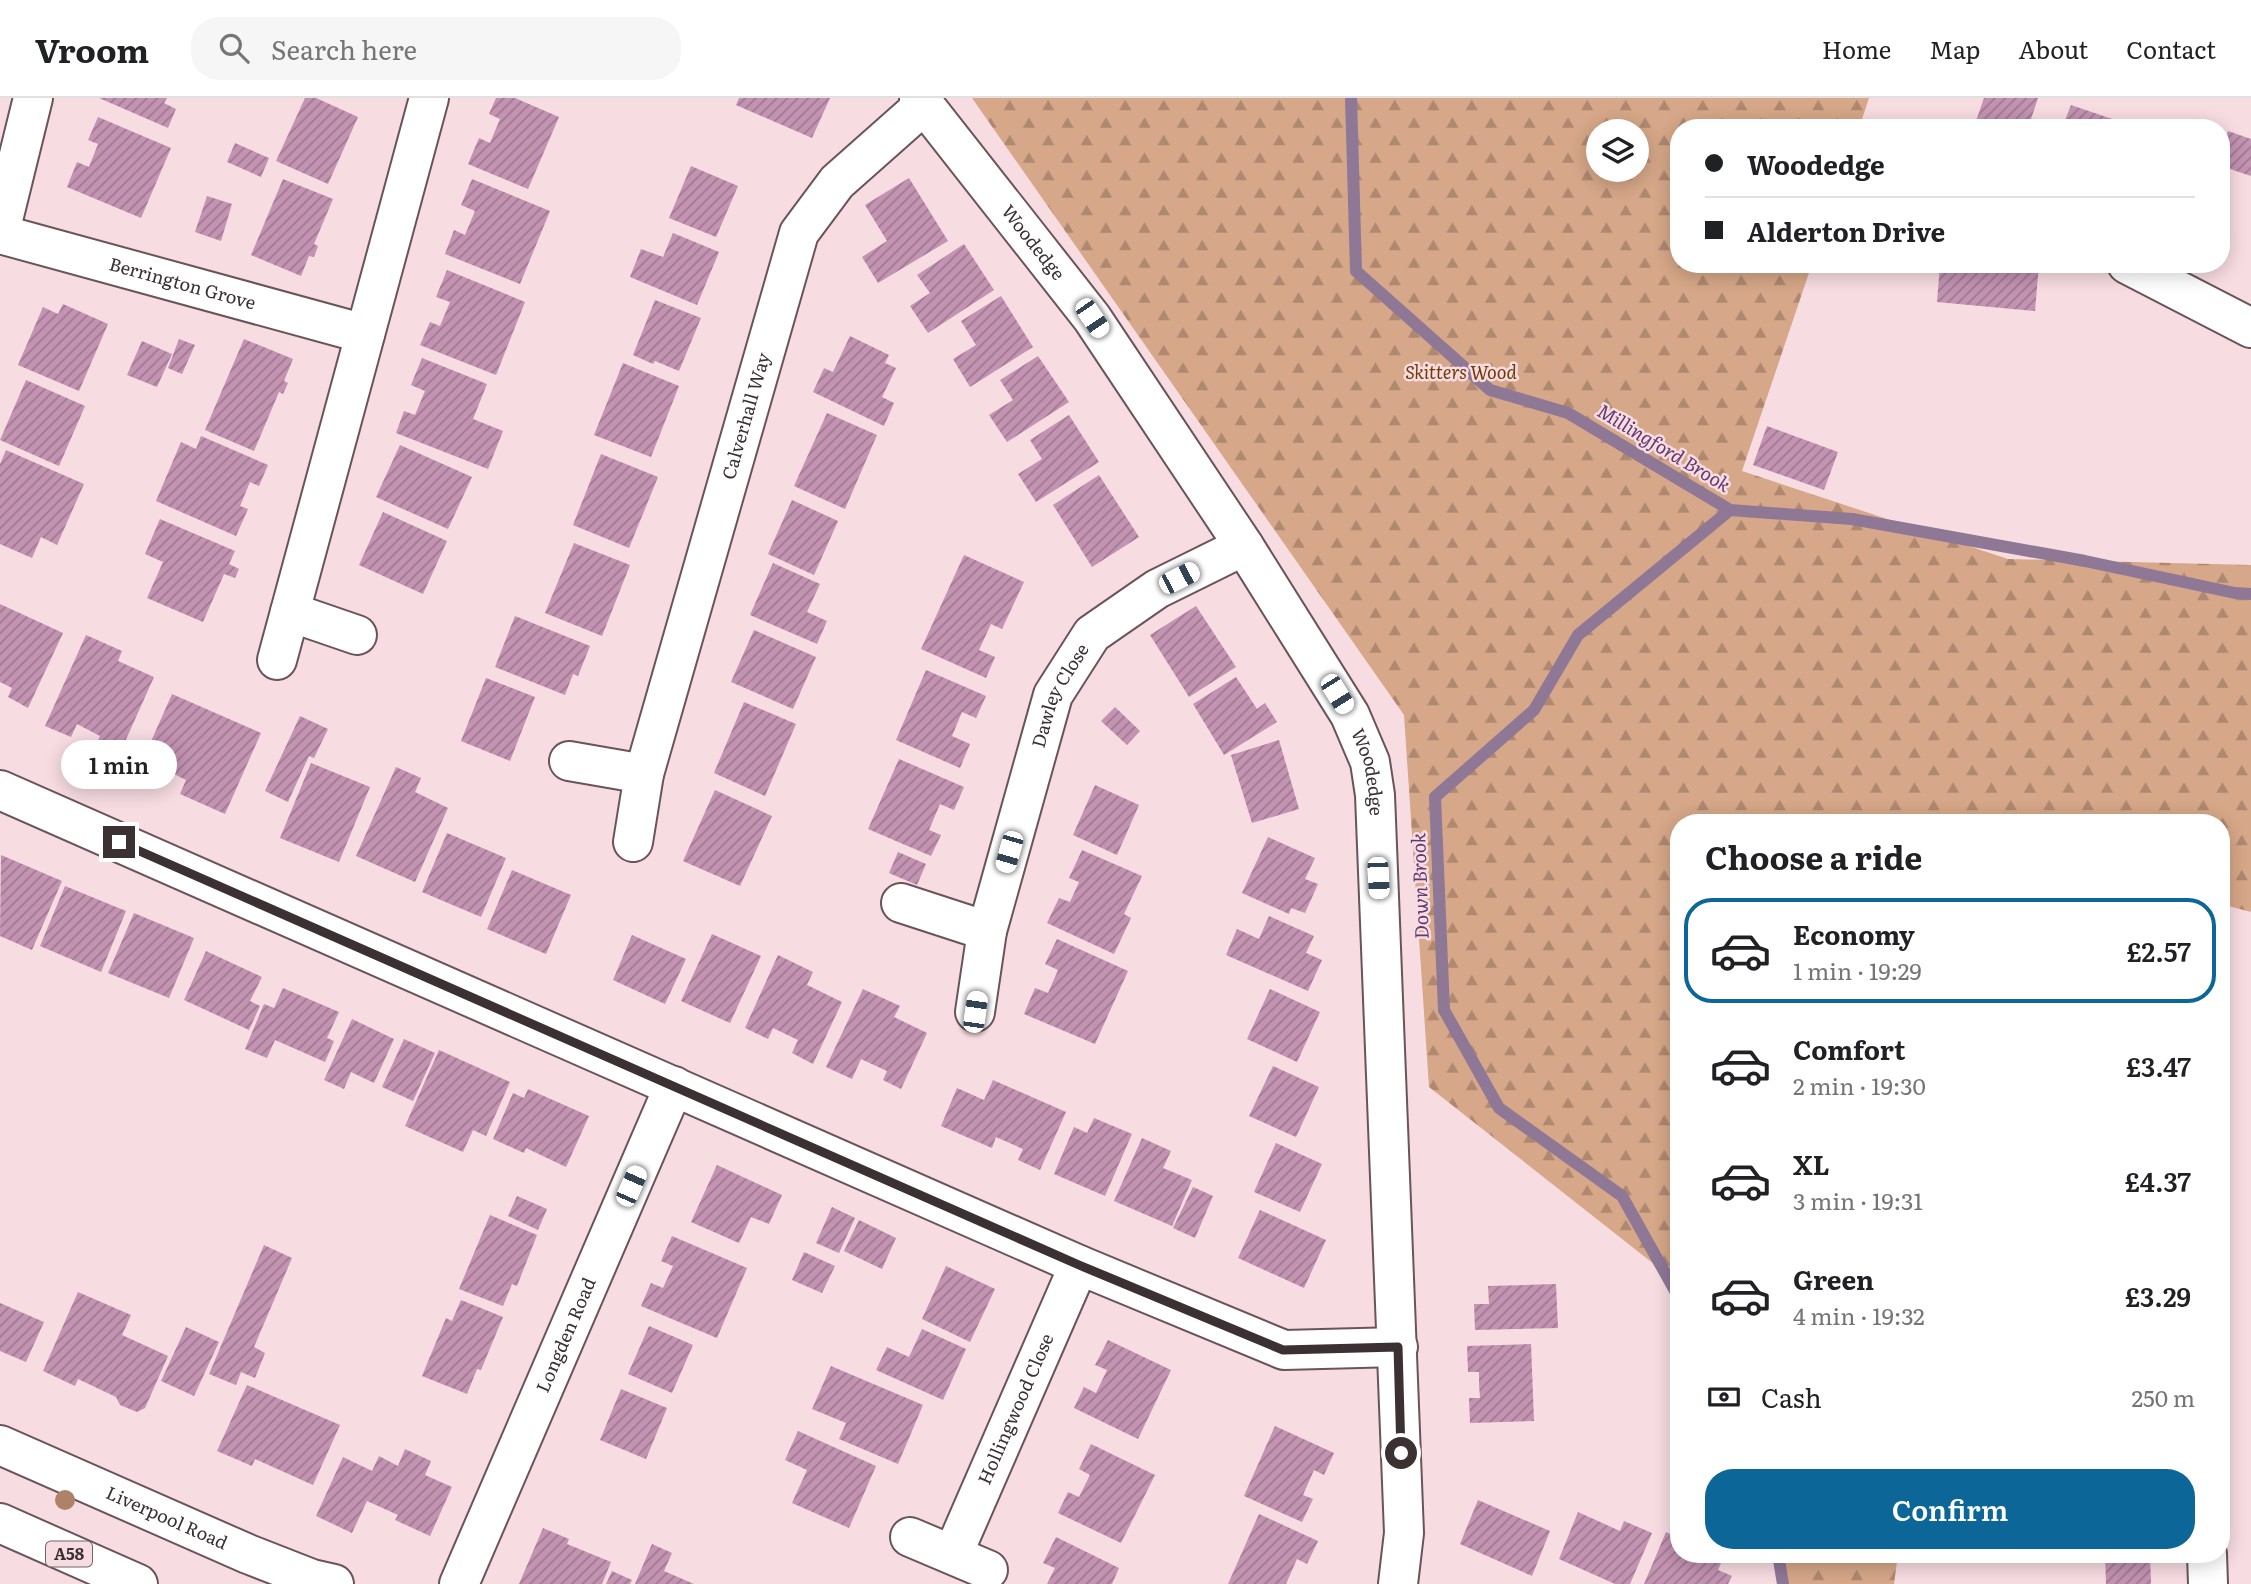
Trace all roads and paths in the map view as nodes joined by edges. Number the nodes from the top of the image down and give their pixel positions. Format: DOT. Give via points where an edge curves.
graph roads {
  1 [pos="33,98"];
  2 [pos="429,98"];
  3 [pos="922,101"];
  4 [pos="0,233"];
  5 [pos="2144,273"];
  6 [pos="2251,328"];
  7 [pos="365,334"];
  8 [pos="1244,546"];
  9 [pos="290,612"];
  10 [pos="357,635"];
  11 [pos="277,660"];
  12 [pos="569,761"];
  13 [pos="644,774"];
  14 [pos="0,790"];
  15 [pos="632,842"];
  16 [pos="901,903"];
  17 [pos="987,931"];
  18 [pos="975,1012"];
  19 [pos="674,1086"];
  20 [pos="1079,1265"];
  21 [pos="1398,1347"];
  22 [pos="0,1446"];
  23 [pos="0,1523"];
  24 [pos="910,1537"];
  25 [pos="953,1554"];
  26 [pos="2207,1563"];
  27 [pos="988,1570"];
  28 [pos="138,1584"];
  29 [pos="334,1584"];
  30 [pos="459,1584"];
  31 [pos="1398,1584"];
  32 [pos="2208,1584"];
  1 -- 4 [label="street"];
  2 -- 7 [label="street"];
  3 -- 8 [label="street, Woodedge" via="1092,318"];
  3 -- 13 [label="street, Calverhall Way" via="837,182 799,233"];
  4 -- 7 [label="street, Berrington Grove"];
  5 -- 6 [label="street"];
  7 -- 9 [label="street"];
  8 -- 17 [label="street, Dawley Close" via="1157,589 1092,634 1053,695"];
  8 -- 21 [label="street, Woodedge" via="1350,715 1370,762"];
  9 -- 10 [label="street"];
  9 -- 11 [label="street"];
  12 -- 13 [label="street"];
  13 -- 15 [label="street, Calverhall Way"];
  14 -- 19 [label="street"];
  16 -- 17 [label="street"];
  17 -- 18 [label="street, Dawley Close"];
  19 -- 20 [label="street"];
  19 -- 30 [label="street, Longden Road"];
  20 -- 21 [label="street" via="1283,1350"];
  20 -- 25 [label="street, Hollingwood Close"];
  21 -- 31 [label="street, Woodedge" via="1404,1533"];
  22 -- 29 [label="street, Liverpool Road" via="248,1554"];
  23 -- 28 [label="street, A58"];
  24 -- 25 [label="street"];
  25 -- 27 [label="street"];
  26 -- 32 [label="street"];
}
